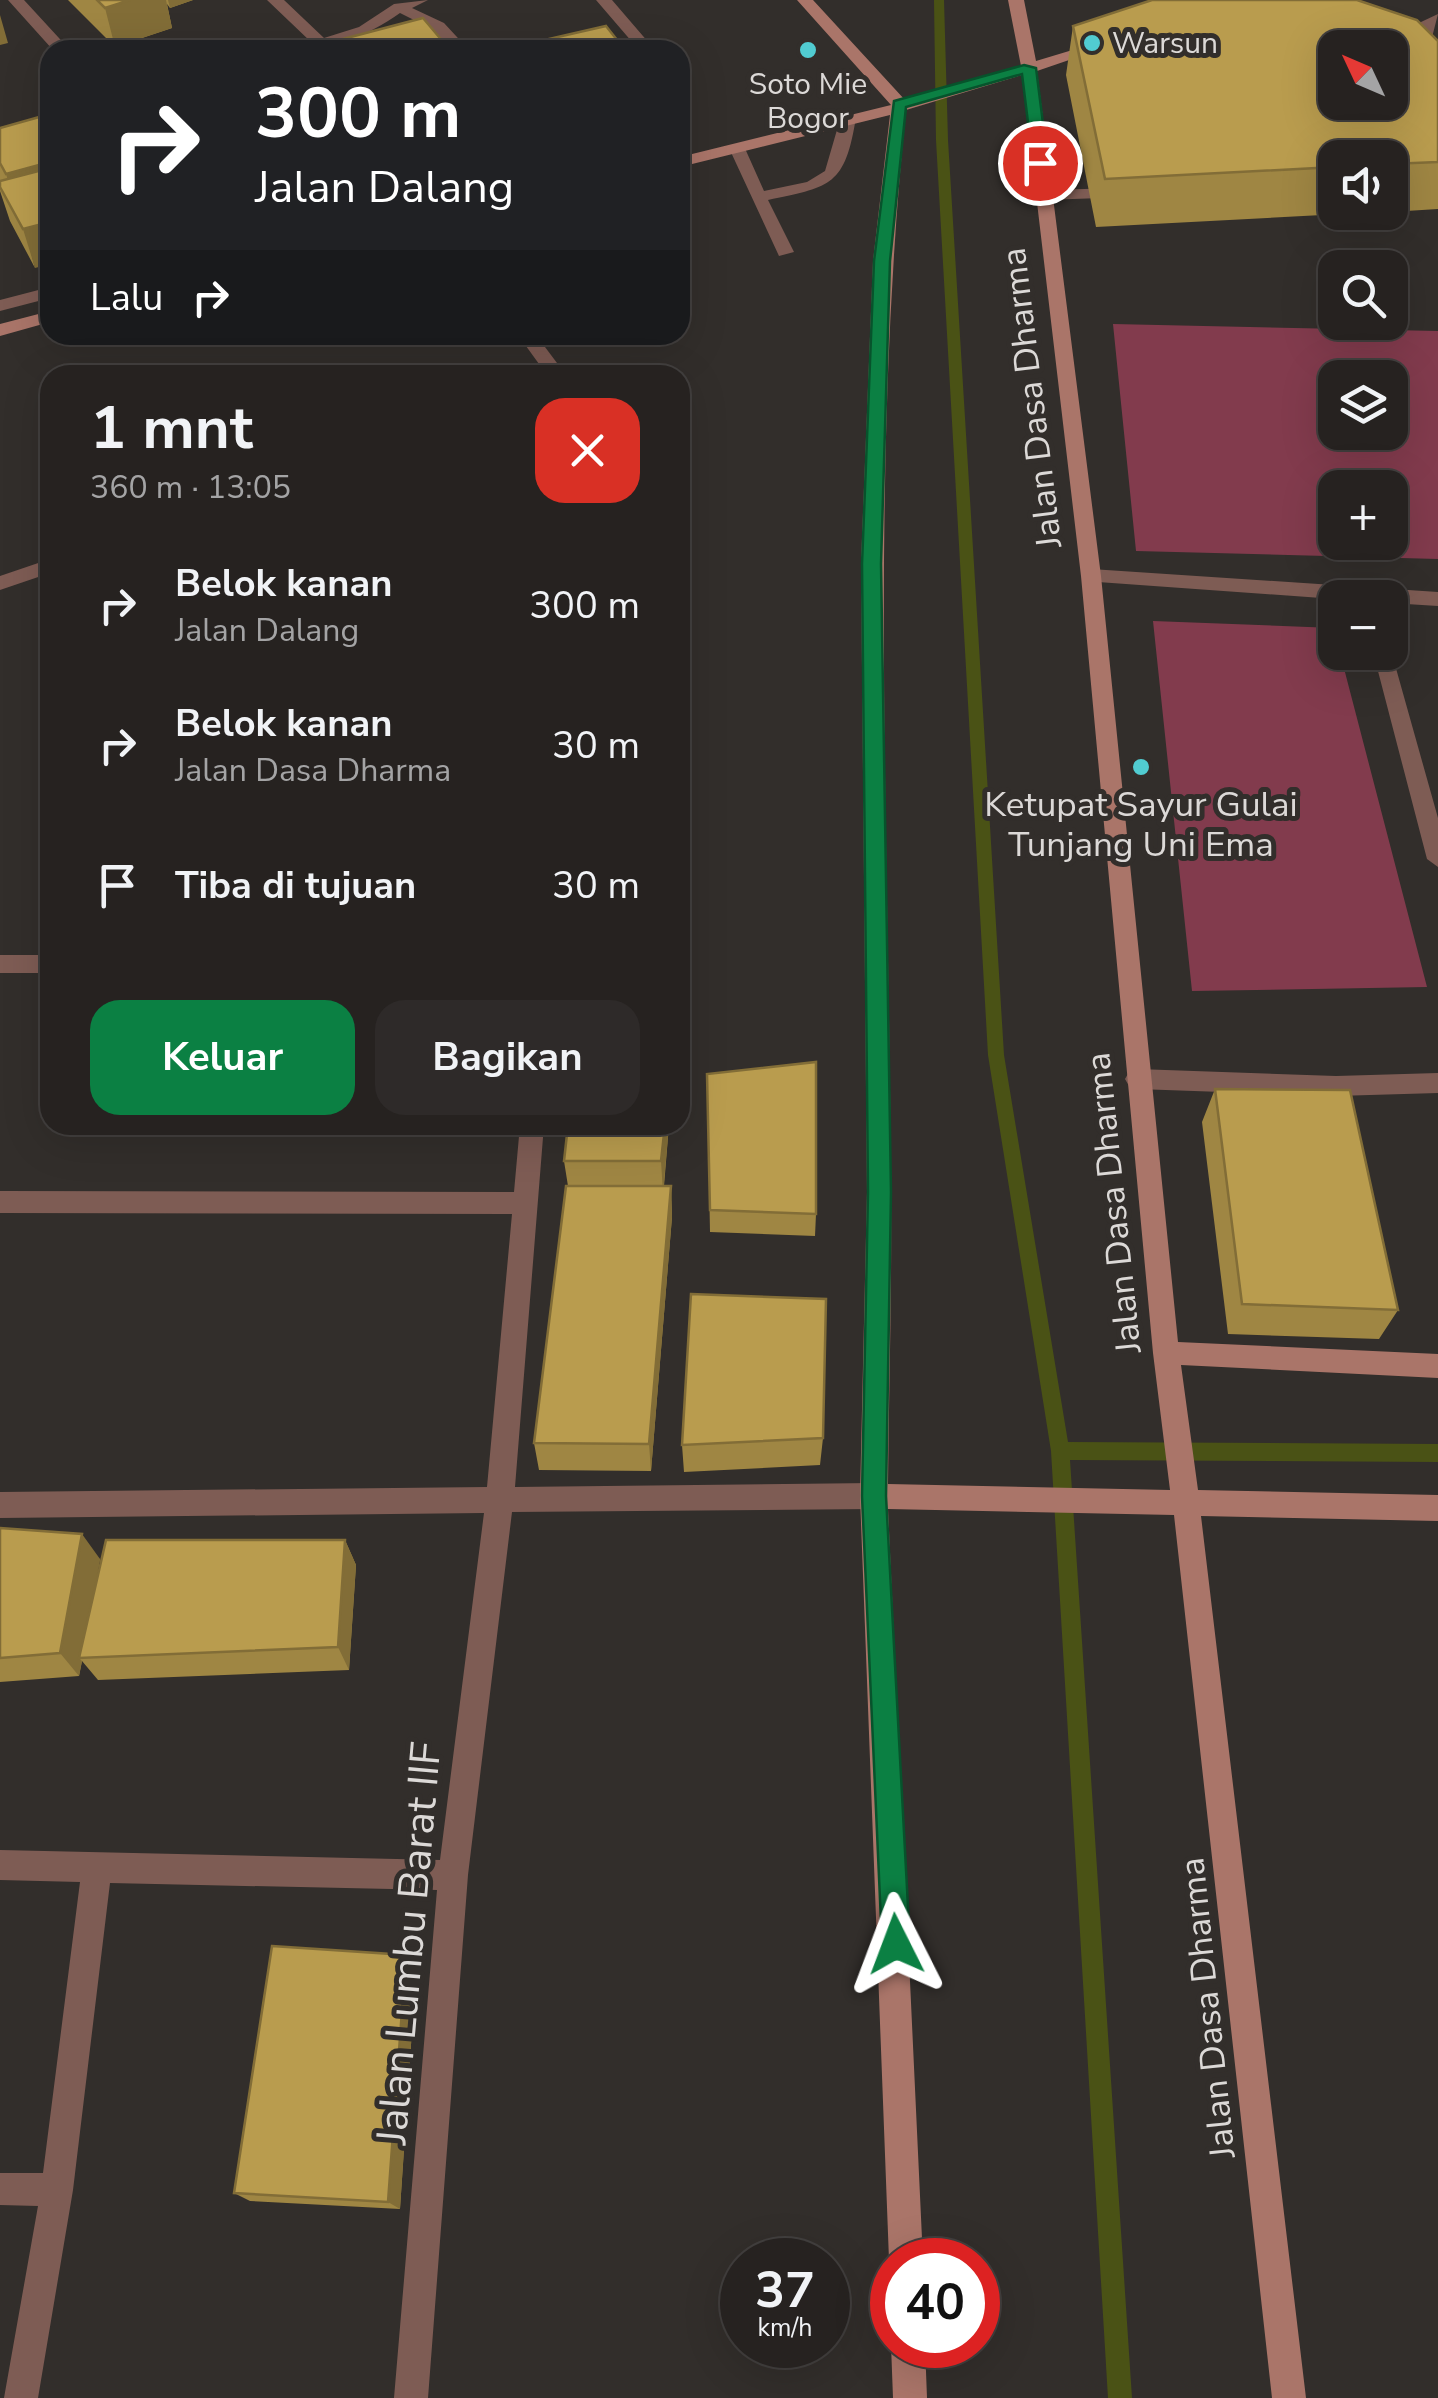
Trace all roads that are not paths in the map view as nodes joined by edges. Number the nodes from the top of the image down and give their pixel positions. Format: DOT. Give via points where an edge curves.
graph roads {
  1 [pos="16,0"];
  2 [pos="275,0"];
  3 [pos="420,0"];
  4 [pos="604,0"];
  5 [pos="805,0"];
  6 [pos="1016,0"];
  7 [pos="399,7"];
  8 [pos="1438,20"];
  9 [pos="53,40"];
  10 [pos="318,40"];
  11 [pos="334,40"];
  12 [pos="451,40"];
  13 [pos="638,40"];
  14 [pos="1120,41"];
  15 [pos="1029,68"];
  16 [pos="1438,82"];
  17 [pos="899,104"];
  18 [pos="847,123"];
  19 [pos="736,148"];
  20 [pos="690,160"];
  21 [pos="1139,192"];
  22 [pos="1044,195"];
  23 [pos="758,197"];
  24 [pos="785,252"];
  25 [pos="40,295"];
  26 [pos="0,306"];
  27 [pos="40,319"];
  28 [pos="0,330"];
  29 [pos="40,569"];
  30 [pos="1091,576"];
  31 [pos="0,582"];
  32 [pos="1318,593"];
  33 [pos="1408,598"];
  34 [pos="1438,598"];
  35 [pos="1388,670"];
  36 [pos="1432,822"];
  37 [pos="1438,859"];
  38 [pos="0,964"];
  39 [pos="40,964"];
  40 [pos="1137,1079"];
  41 [pos="1438,1082"];
  42 [pos="531,1135"];
  43 [pos="0,1202"];
  44 [pos="524,1202"];
  45 [pos="1166,1353"];
  46 [pos="1438,1366"];
  47 [pos="874,1496"];
  48 [pos="500,1498"];
  49 [pos="1186,1504"];
  50 [pos="0,1505"];
  51 [pos="1438,1508"];
  52 [pos="0,1865"];
  53 [pos="96,1868"];
  54 [pos="453,1875"];
  55 [pos="0,2189"];
  56 [pos="57,2190"];
  57 [pos="905,2238"];
  58 [pos="909,2368"];
  59 [pos="21,2398"];
  60 [pos="411,2398"];
  61 [pos="910,2398"];
  62 [pos="1289,2398"];
  1 -- 9 [label="street"];
  2 -- 10 [label="street"];
  3 -- 7 [label="street"];
  4 -- 13 [label="street"];
  5 -- 17 [label="street"];
  6 -- 15 [label="street, Jalan Dasa Dharma"];
  7 -- 11 [label="street"];
  7 -- 12 [label="street"];
  8 -- 16 [label="street" via="1427,25 1420,49"];
  14 -- 15 [label="street"];
  15 -- 17 [label="street"];
  15 -- 22 [label="street, Jalan Dasa Dharma"];
  17 -- 18 [label="street"];
  17 -- 47 [label="street" via="882,261 872,564 880,1192"];
  18 -- 19 [label="street"];
  18 -- 23 [label="street" via="841,166 832,179"];
  19 -- 20 [label="street"];
  19 -- 23 [label="street"];
  21 -- 22 [label="street"];
  22 -- 30 [label="street, Jalan Dasa Dharma"];
  23 -- 24 [label="street"];
  25 -- 26 [label="street"];
  27 -- 28 [label="street"];
  29 -- 31 [label="street"];
  30 -- 32 [label="street"];
  30 -- 40 [label="street, Jalan Dasa Dharma"];
  33 -- 34 [label="street"];
  35 -- 36 [label="street"];
  36 -- 37 [label="street"];
  38 -- 39 [label="street"];
  40 -- 41 [label="street" via="1336,1086"];
  40 -- 45 [label="street, Jalan Dasa Dharma"];
  42 -- 44 [label="street, Jalan Lumbu Barat IIF"];
  43 -- 44 [label="street"];
  44 -- 48 [label="street, Jalan Lumbu Barat IIF"];
  45 -- 46 [label="street"];
  45 -- 49 [label="street, Jalan Dasa Dharma"];
  47 -- 48 [label="street"];
  47 -- 49 [label="street"];
  47 -- 57 [label="street"];
  48 -- 50 [label="street"];
  48 -- 54 [label="street, Jalan Lumbu Barat IIF"];
  49 -- 51 [label="street"];
  49 -- 62 [label="street, Jalan Dasa Dharma"];
  52 -- 53 [label="street"];
  53 -- 54 [label="street"];
  53 -- 56 [label="street"];
  54 -- 60 [label="street, Jalan Lumbu Barat IIF"];
  55 -- 56 [label="street"];
  56 -- 59 [label="street"];
  58 -- 61 [label="street"];
}
